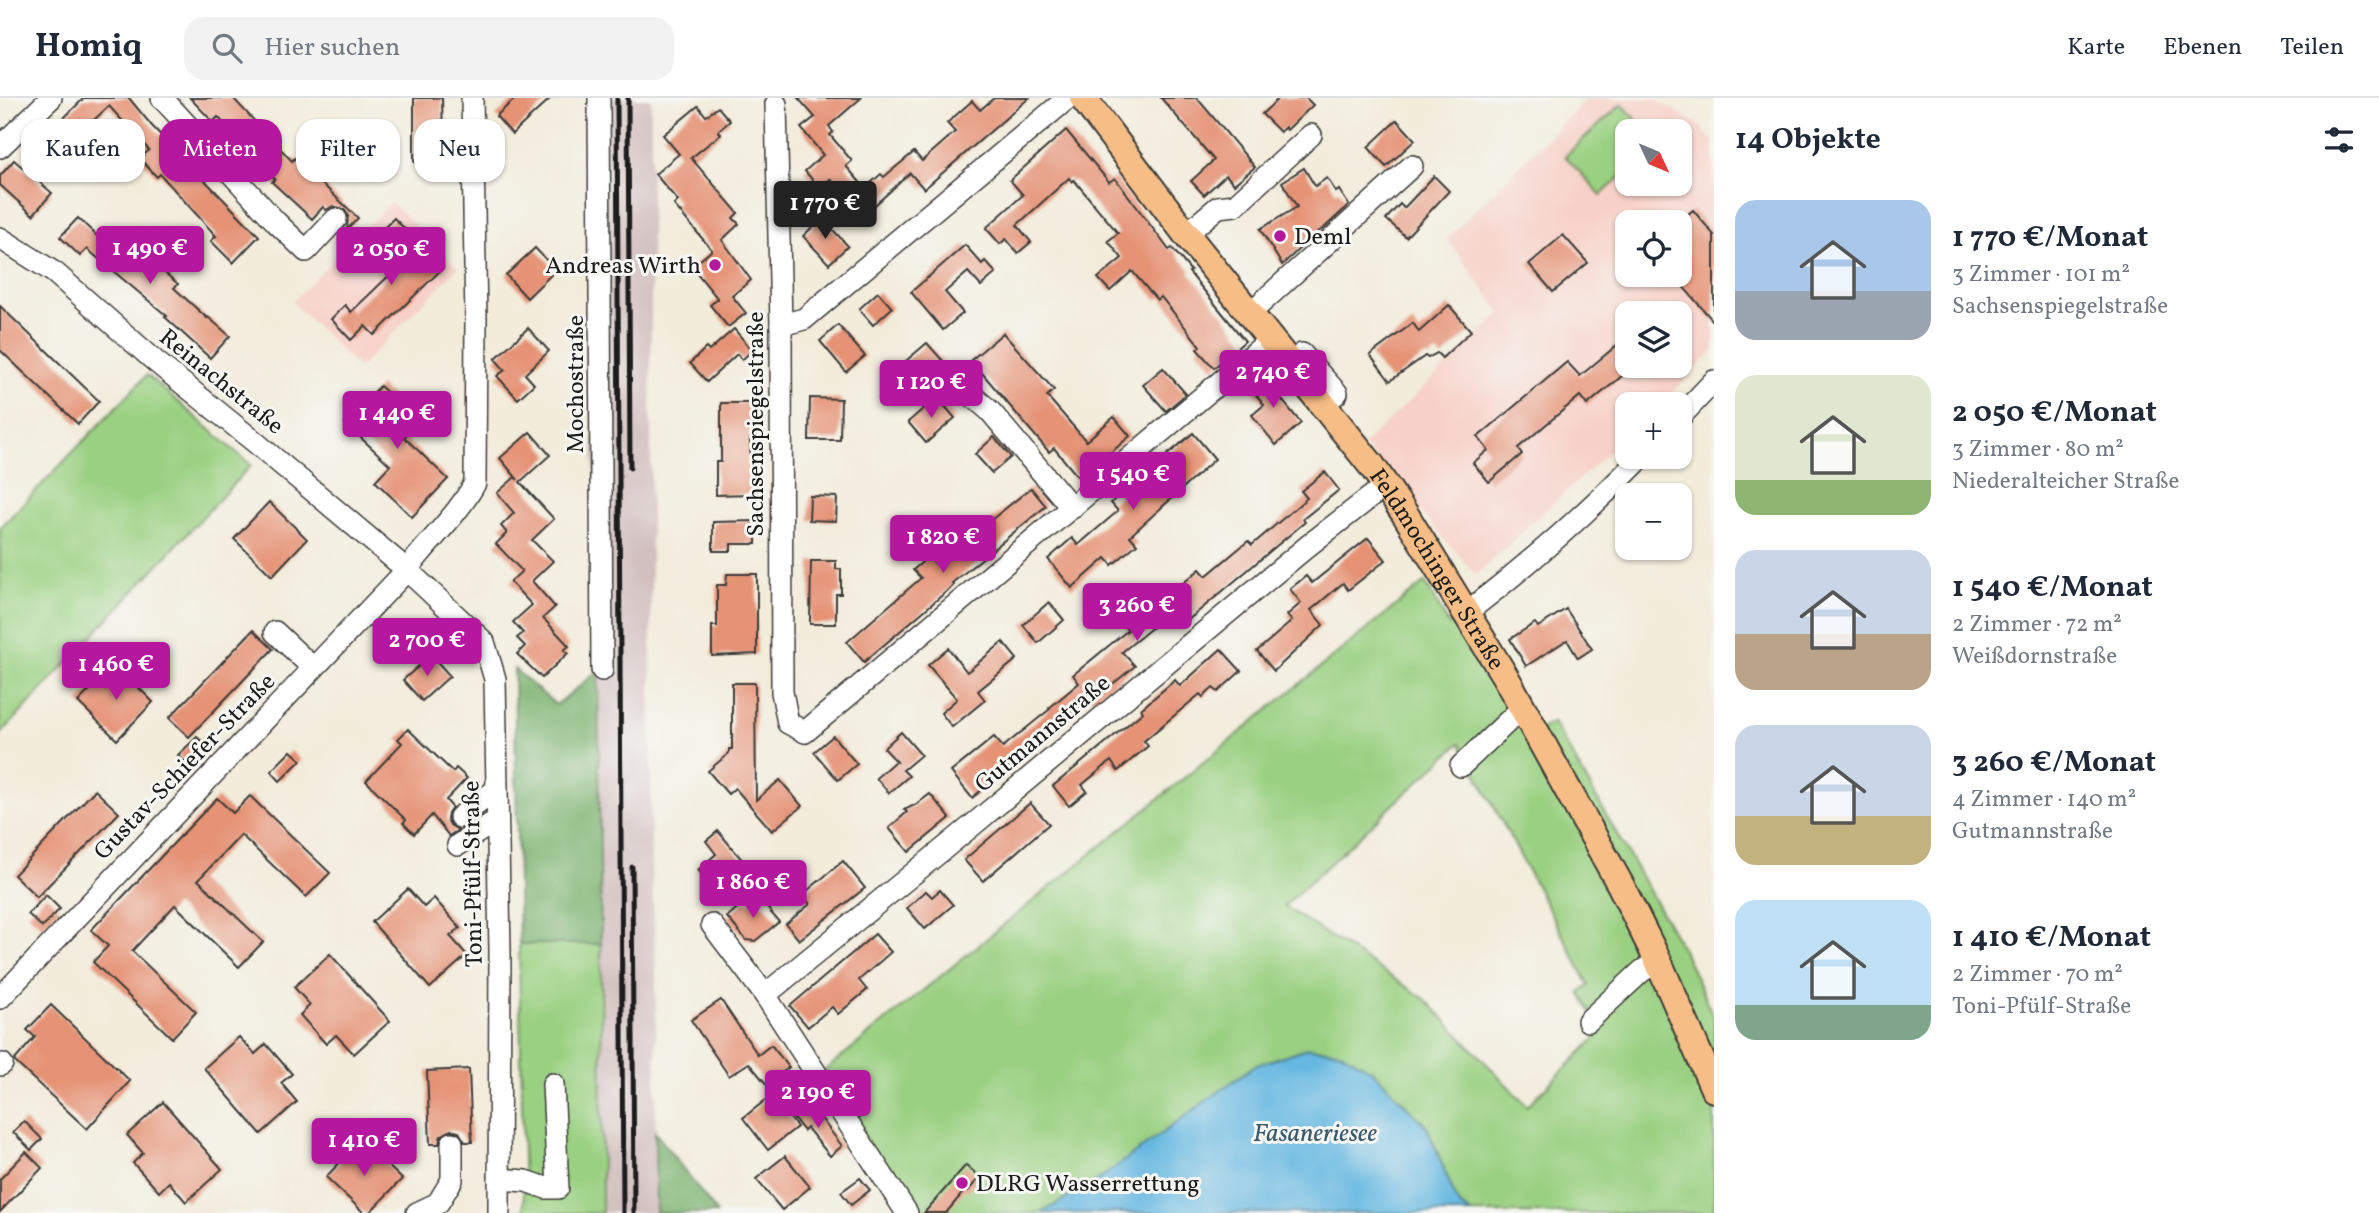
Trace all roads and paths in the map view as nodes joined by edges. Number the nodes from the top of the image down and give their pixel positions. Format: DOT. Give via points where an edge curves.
graph roads {
  1 [pos="51,98"];
  2 [pos="162,98"];
  3 [pos="472,98"];
  4 [pos="598,98"];
  5 [pos="1068,98"];
  6 [pos="1083,98"];
  7 [pos="776,104"];
  8 [pos="1311,135"];
  9 [pos="0,147"];
  10 [pos="1412,166"];
  11 [pos="335,219"];
  12 [pos="1186,234"];
  13 [pos="0,237"];
  14 [pos="1249,314"];
  15 [pos="781,325"];
  16 [pos="1270,340"];
  17 [pos="1302,354"];
  18 [pos="1714,381"];
  19 [pos="961,386"];
  20 [pos="1692,404"];
  21 [pos="1322,405"];
  22 [pos="1630,469"];
  23 [pos="1386,485"];
  24 [pos="1072,508"];
  25 [pos="407,570"];
  26 [pos="1466,613"];
  27 [pos="275,632"];
  28 [pos="313,668"];
  29 [pos="602,670"];
  30 [pos="1522,708"];
  31 [pos="1461,766"];
  32 [pos="497,789"];
  33 [pos="460,817"];
  34 [pos="497,820"];
  35 [pos="458,845"];
  36 [pos="712,925"];
  37 [pos="1658,961"];
  38 [pos="765,995"];
  39 [pos="0,998"];
  40 [pos="1588,1021"];
  41 [pos="553,1084"];
  42 [pos="1714,1089"];
  43 [pos="452,1143"];
  44 [pos="499,1179"];
  45 [pos="417,1213"];
  46 [pos="499,1213"];
  47 [pos="907,1213"];
  1 -- 9 [label="street"];
  2 -- 11 [label="street" via="306,251"];
  3 -- 25 [label="street, Gustav-Schiefer-Straße" via="475,483 465,502"];
  4 -- 29 [label="street, Mochostraße"];
  5 -- 15 [label="street" via="804,319"];
  6 -- 12 [label="main road, Feldmochinger Straße"];
  7 -- 15 [label="street, Sachsenspiegelstraße"];
  8 -- 12 [label="street" via="1235,205 1218,207"];
  10 -- 14 [label="street"];
  12 -- 14 [label="main road, Feldmochinger Straße"];
  13 -- 25 [label="street, Reinachstraße" via="55,273"];
  14 -- 16 [label="main road, Feldmochinger Straße"];
  15 -- 24 [label="street, Sachsenspiegelstraße" via="782,692 788,723 805,732"];
  16 -- 21 [label="main road, Feldmochinger Straße"];
  16 -- 24 [label="street"];
  17 -- 21 [label="street" via="1337,393"];
  18 -- 20 [label="street"];
  19 -- 24 [label="street" via="990,411"];
  21 -- 23 [label="main road, Feldmochinger Straße"];
  22 -- 26 [label="street" via="1595,505"];
  23 -- 26 [label="main road, Feldmochinger Straße"];
  23 -- 38 [label="street, Gutmannstraße"];
  25 -- 28 [label="street, Gustav-Schiefer-Straße"];
  25 -- 32 [label="street, Toni-Pfülf-Straße" via="484,642 495,679"];
  26 -- 30 [label="main road, Feldmochinger Straße"];
  27 -- 28 [label="street"];
  28 -- 39 [label="street, Gustav-Schiefer-Straße"];
  30 -- 31 [label="street"];
  30 -- 37 [label="main road, Feldmochinger Straße"];
  32 -- 33 [label="street"];
  32 -- 34 [label="street, Toni-Pfülf-Straße"];
  34 -- 35 [label="street"];
  34 -- 44 [label="street, Toni-Pfülf-Straße"];
  36 -- 38 [label="street"];
  37 -- 40 [label="street"];
  37 -- 42 [label="main road, Feldmochinger Straße"];
  38 -- 47 [label="street"];
  41 -- 44 [label="street" via="558,1188"];
  43 -- 45 [label="street" via="452,1180 438,1203"];
  44 -- 46 [label="street, Toni-Pfülf-Straße"];
}
